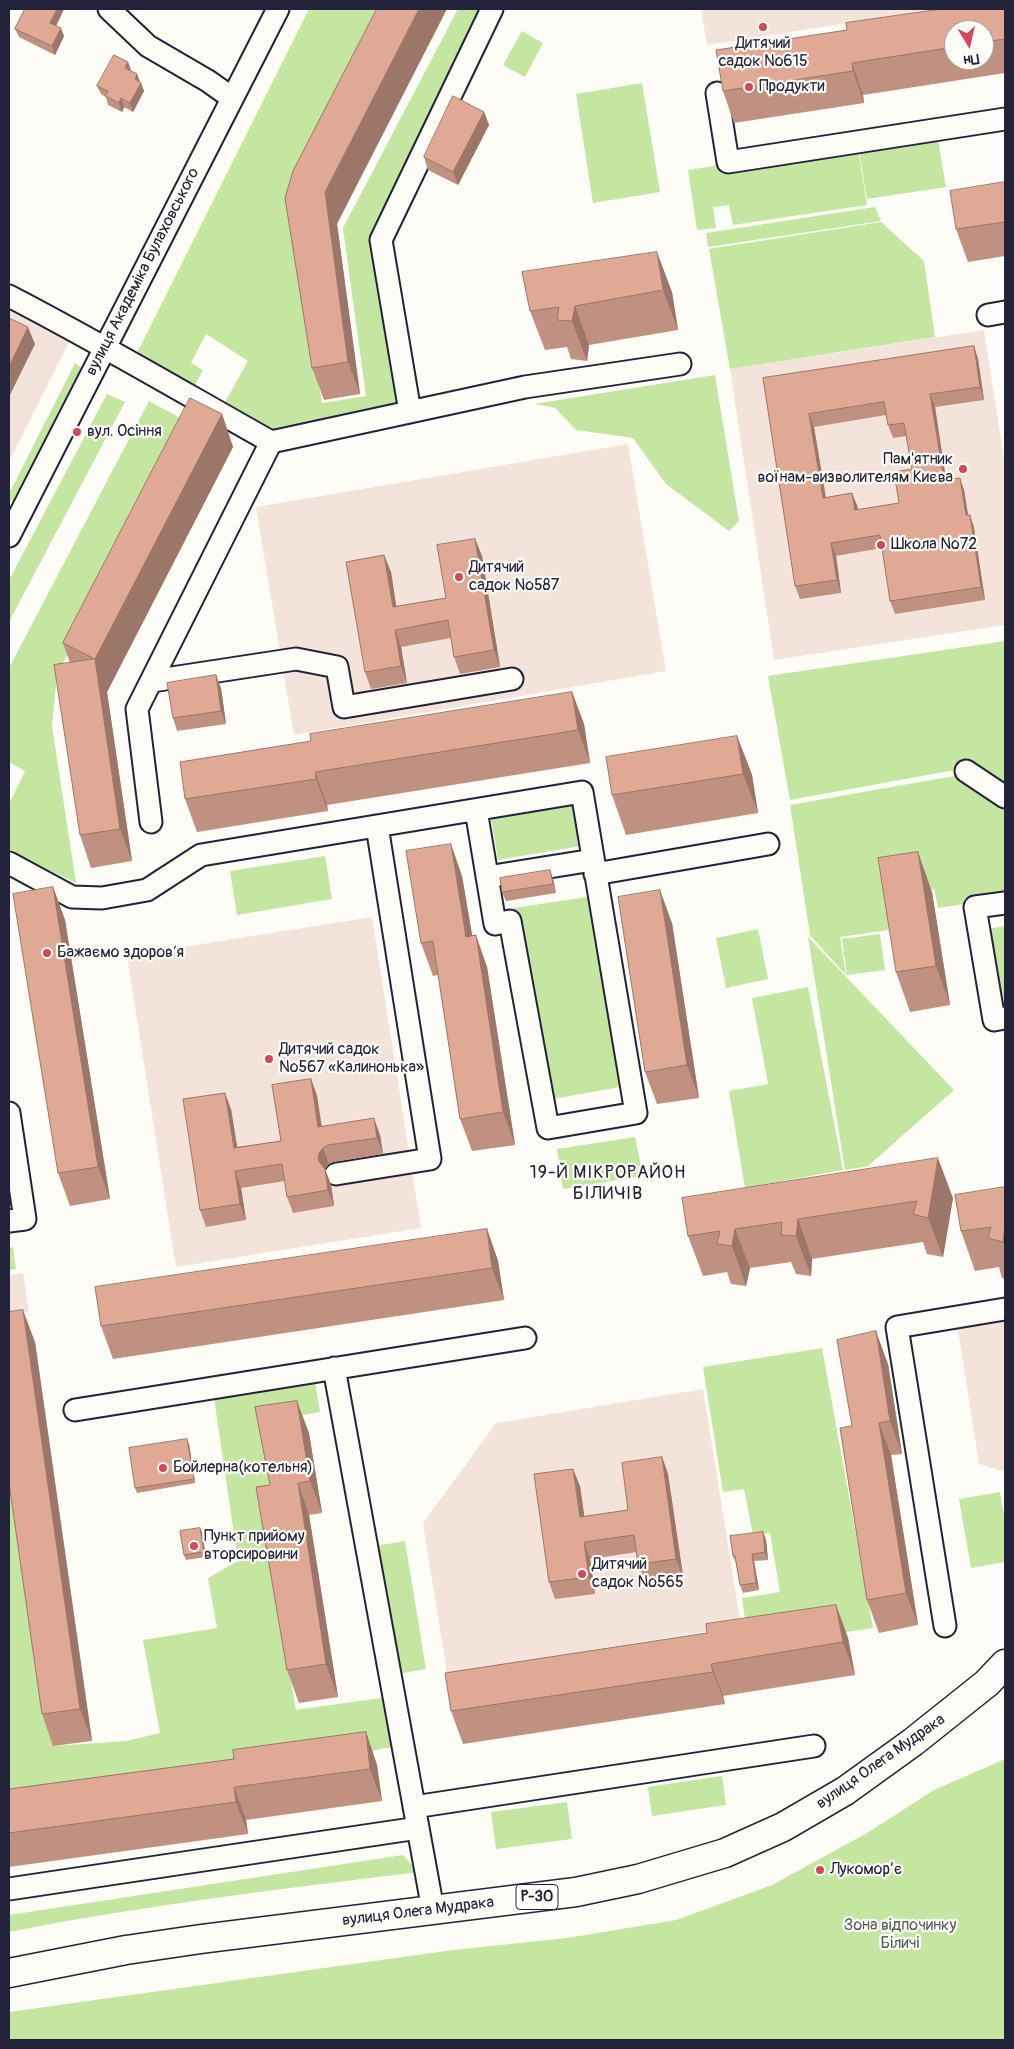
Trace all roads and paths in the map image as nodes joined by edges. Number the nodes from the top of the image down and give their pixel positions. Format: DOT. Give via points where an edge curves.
graph roads {
  1 [pos="109,9"];
  2 [pos="278,9"];
  3 [pos="492,9"];
  4 [pos="716,93"];
  5 [pos="232,98"];
  6 [pos="1005,119"];
  7 [pos="9,296"];
  8 [pos="105,347"];
  9 [pos="680,364"];
  10 [pos="410,412"];
  11 [pos="271,442"];
  12 [pos="15,508"];
  13 [pos="9,536"];
  14 [pos="512,679"];
  15 [pos="152,681"];
  16 [pos="966,771"];
  17 [pos="1005,797"];
  18 [pos="476,810"];
  19 [pos="151,822"];
  20 [pos="377,826"];
  21 [pos="768,844"];
  22 [pos="9,863"];
  23 [pos="594,867"];
  24 [pos="487,877"];
  25 [pos="1005,903"];
  26 [pos="1005,1018"];
  27 [pos="9,1113"];
  28 [pos="336,1174"];
  29 [pos="9,1221"];
  30 [pos="1005,1309"];
  31 [pos="524,1338"];
  32 [pos="334,1368"];
  33 [pos="75,1410"];
  34 [pos="946,1626"];
  35 [pos="1005,1664"];
  36 [pos="814,1746"];
  37 [pos="414,1807"];
  38 [pos="418,1828"];
  39 [pos="9,1889"];
  40 [pos="433,1910"];
  41 [pos="9,1973"];
  1 -- 5 [label="street" via="148,46"];
  2 -- 5 [label="street, вулиця Академіка Булаховського"];
  3 -- 10 [label="street" via="381,240"];
  4 -- 6 [label="street" via="728,162"];
  5 -- 8 [label="street, вулиця Академіка Булаховського"];
  7 -- 8 [label="street"];
  8 -- 11 [label="street"];
  8 -- 12 [label="street, вулиця Академіка Булаховського"];
  9 -- 10 [label="street" via="525,387"];
  10 -- 11 [label="street"];
  11 -- 15 [label="street"];
  12 -- 13 [label="street, вулиця Академіка Булаховського"];
  14 -- 15 [label="street" via="344,707 337,667 296,659"];
  15 -- 19 [label="street" via="136,709"];
  16 -- 17 [label="street"];
  18 -- 20 [label="street"];
  18 -- 23 [label="street" via="582,792"];
  18 -- 24 [label="street"];
  20 -- 22 [label="street" via="201,855 147,890 102,898 72,897"];
  20 -- 28 [label="street" via="430,1159"];
  21 -- 23 [label="street"];
  23 -- 24 [label="street"];
  23 -- 24 [label="street" via="636,1113 548,1128 510,921 495,924"];
  25 -- 26 [label="street" via="975,907 994,1020"];
  27 -- 29 [label="street" via="25,1219"];
  30 -- 34 [label="street" via="897,1327"];
  31 -- 32 [label="street"];
  32 -- 33 [label="street"];
  32 -- 37 [label="street"];
  35 -- 40 [label="main road, вулиця Олега Мудрака / Р-30" via="987,1683 913,1742 845,1791 783,1827 725,1853 638,1879 576,1892"];
  36 -- 37 [label="street"];
  37 -- 38 [label="street"];
  38 -- 39 [label="street"];
  38 -- 40 [label="street"];
  40 -- 41 [label="main road, вулиця Олега Мудрака / Р-30" via="126,1950"];
}
